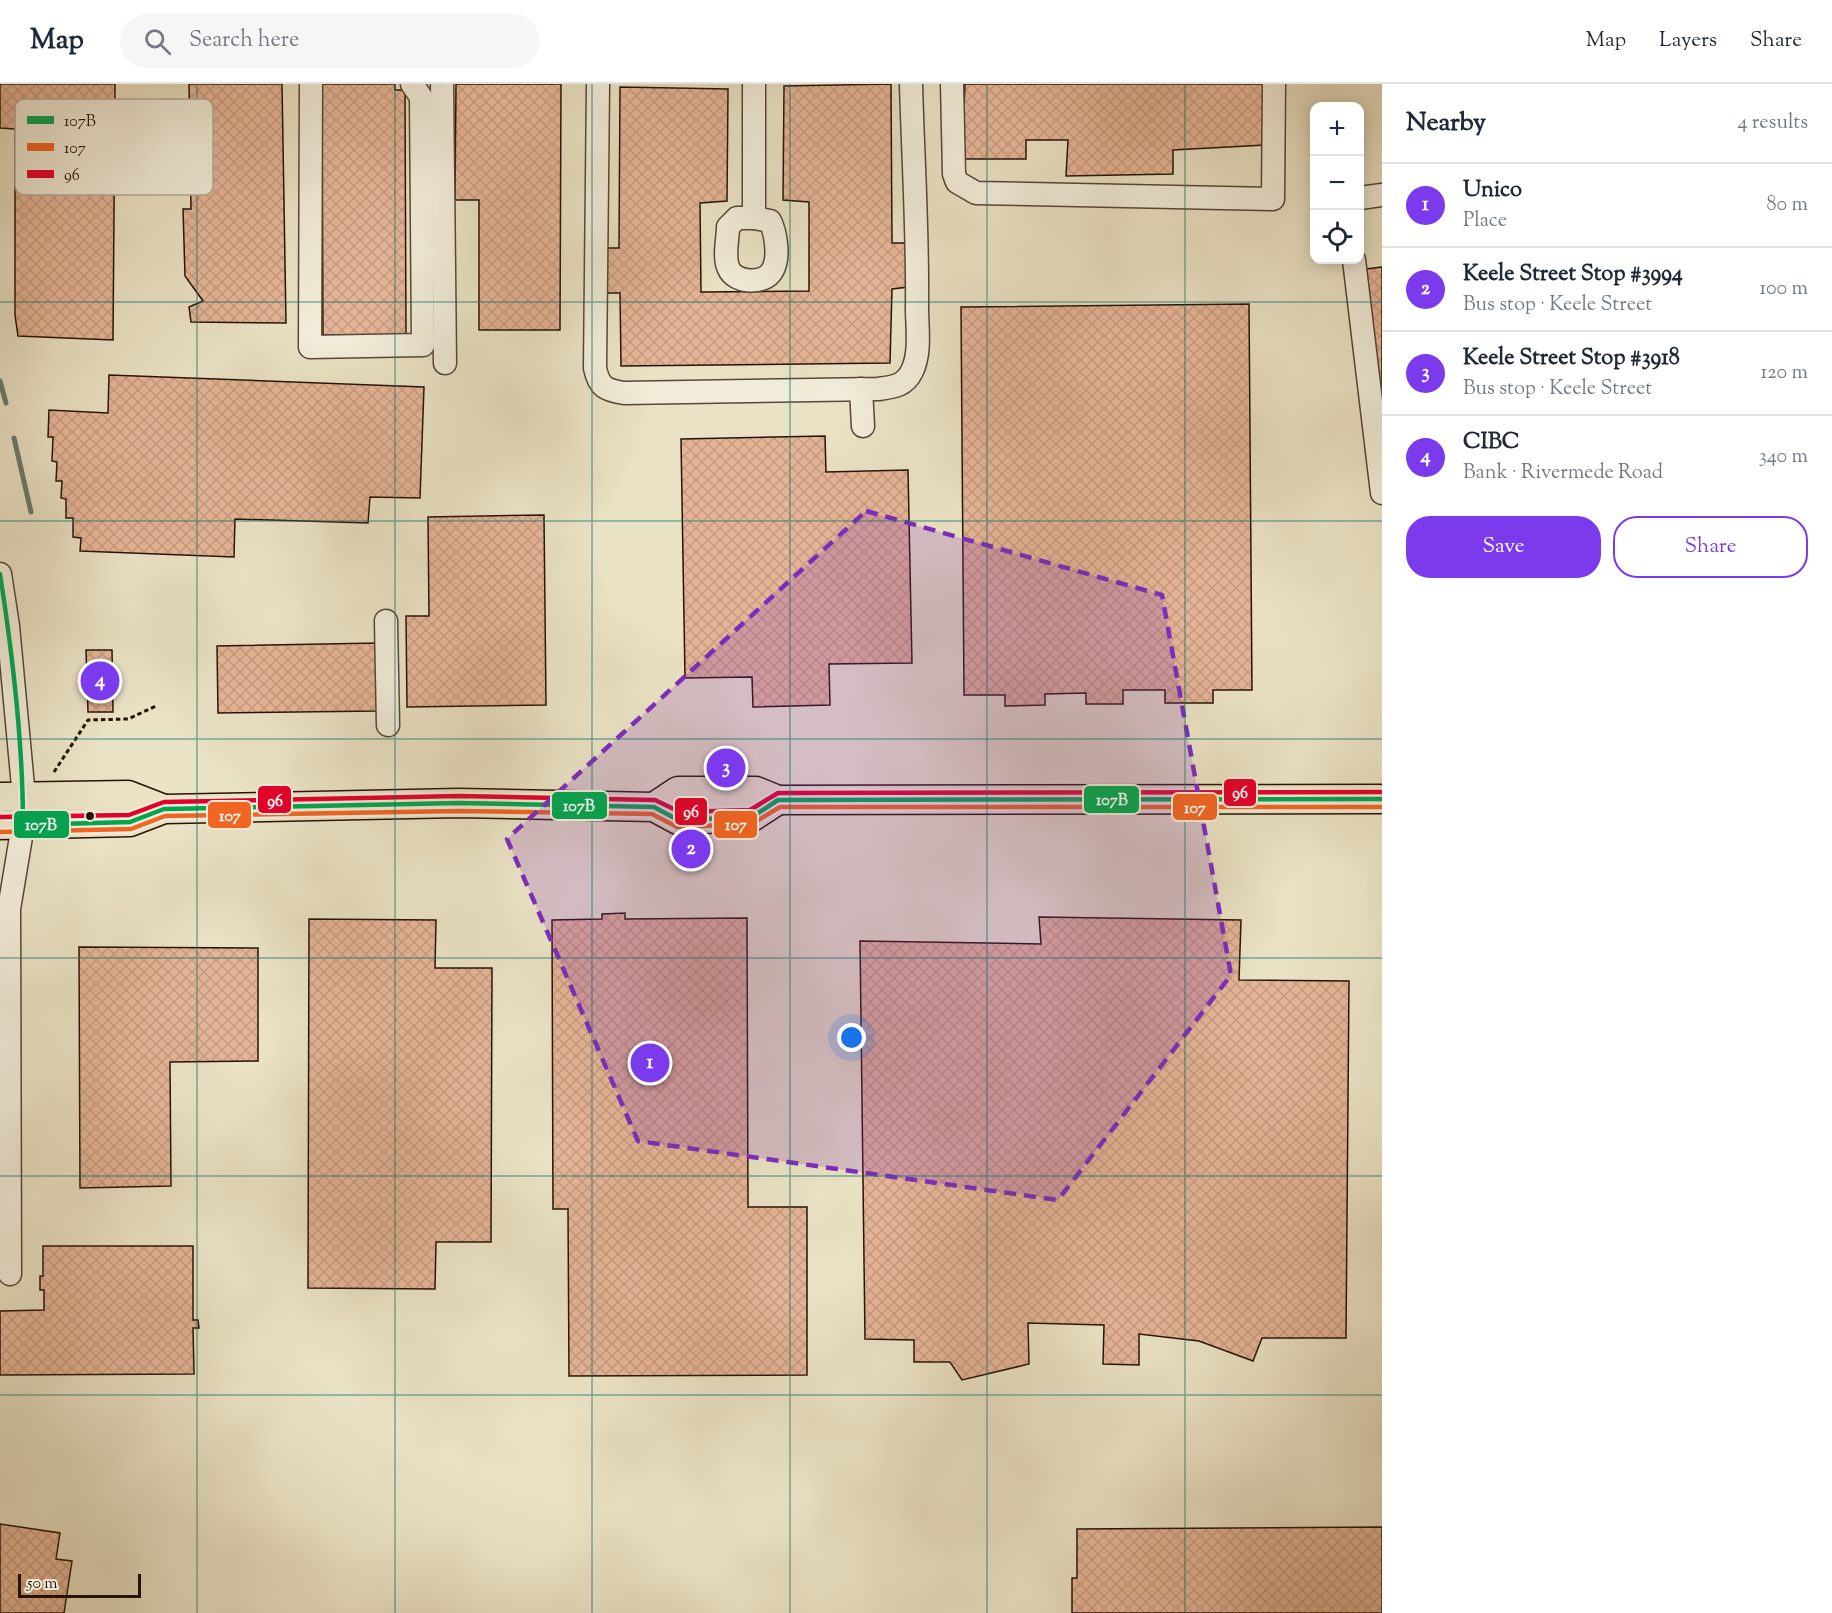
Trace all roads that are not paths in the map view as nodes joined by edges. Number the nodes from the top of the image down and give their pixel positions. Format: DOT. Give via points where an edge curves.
graph roads {
  1 [pos="310,84"];
  2 [pos="412,84"];
  3 [pos="442,84"];
  4 [pos="598,84"];
  5 [pos="754,84"];
  6 [pos="911,84"];
  7 [pos="952,84"];
  8 [pos="1274,84"];
  9 [pos="1382,195"];
  10 [pos="1364,197"];
  11 [pos="754,218"];
  12 [pos="1354,264"];
  13 [pos="445,363"];
  14 [pos="861,389"];
  15 [pos="863,426"];
  16 [pos="1382,493"];
  17 [pos="0,574"];
  18 [pos="386,621"];
  19 [pos="388,725"];
  20 [pos="1382,800"];
  21 [pos="12,811"];
  22 [pos="10,1274"];
  1 -- 2 [label="street" via="310,347 423,345 421,97"];
  3 -- 13 [label="street"];
  4 -- 14 [label="street" via="595,356 598,380 604,387 624,393"];
  5 -- 11 [label="street"];
  6 -- 14 [label="street" via="917,348 913,370 905,382 894,387"];
  7 -- 8 [label="street" via="954,174 957,182 976,194 1273,199"];
  9 -- 10 [label="street"];
  12 -- 16 [label="street"];
  14 -- 15 [label="street"];
  17 -- 21 [label="street" via="10,637"];
  18 -- 19 [label="street"];
  20 -- 21 [label="main road" via="778,800 756,791 678,791 654,807 459,803 164,809 128,795"];
  21 -- 22 [label="street"];
}
